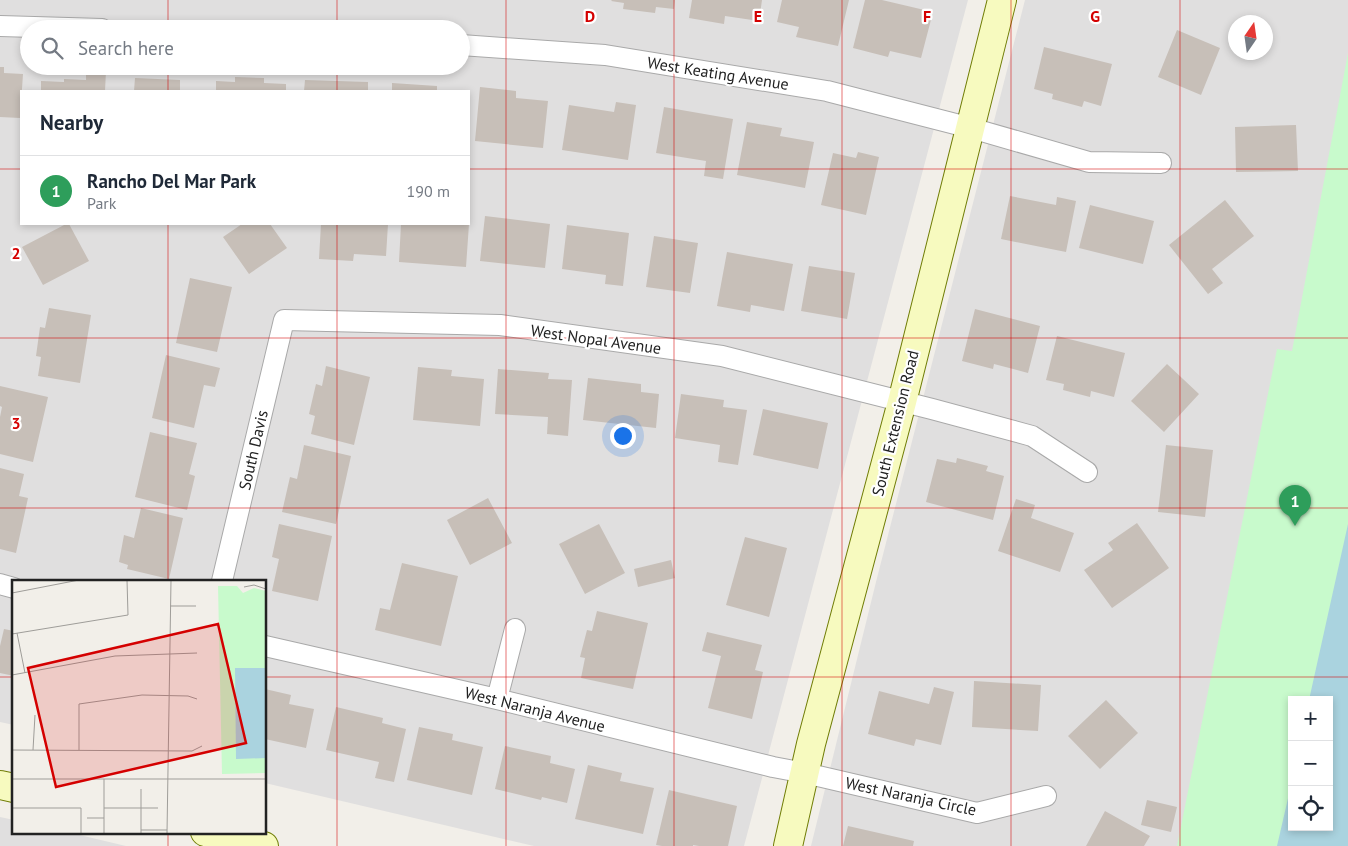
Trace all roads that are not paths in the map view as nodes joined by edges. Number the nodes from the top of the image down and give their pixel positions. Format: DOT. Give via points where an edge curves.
graph roads {
  1 [pos="1002,0"];
  2 [pos="0,26"];
  3 [pos="20,27"];
  4 [pos="470,46"];
  5 [pos="971,128"];
  6 [pos="1161,163"];
  7 [pos="284,320"];
  8 [pos="902,402"];
  9 [pos="1087,472"];
  10 [pos="222,580"];
  11 [pos="516,629"];
  12 [pos="266,646"];
  13 [pos="497,699"];
  14 [pos="804,773"];
  15 [pos="1046,796"];
  16 [pos="213,834"];
  17 [pos="264,846"];
  18 [pos="788,846"];
  1 -- 5 [label="street, South Extension Road"];
  2 -- 3 [label="street"];
  4 -- 5 [label="street, West Keating Avenue" via="605,55 826,92"];
  5 -- 6 [label="street, West Keating Avenue" via="1089,162"];
  5 -- 8 [label="street, South Extension Road"];
  7 -- 8 [label="street, West Nopal Avenue" via="500,325 722,356"];
  7 -- 10 [label="street, South Davis"];
  8 -- 9 [label="street, West Nopal Avenue" via="1032,436"];
  8 -- 14 [label="street, South Extension Road"];
  11 -- 13 [label="street"];
  12 -- 13 [label="street, West Naranja Avenue"];
  13 -- 14 [label="street, West Naranja Avenue"];
  14 -- 15 [label="street, West Naranja Circle" via="977,813"];
  14 -- 18 [label="street, South Extension Road"];
  16 -- 17 [label="street"];
}
